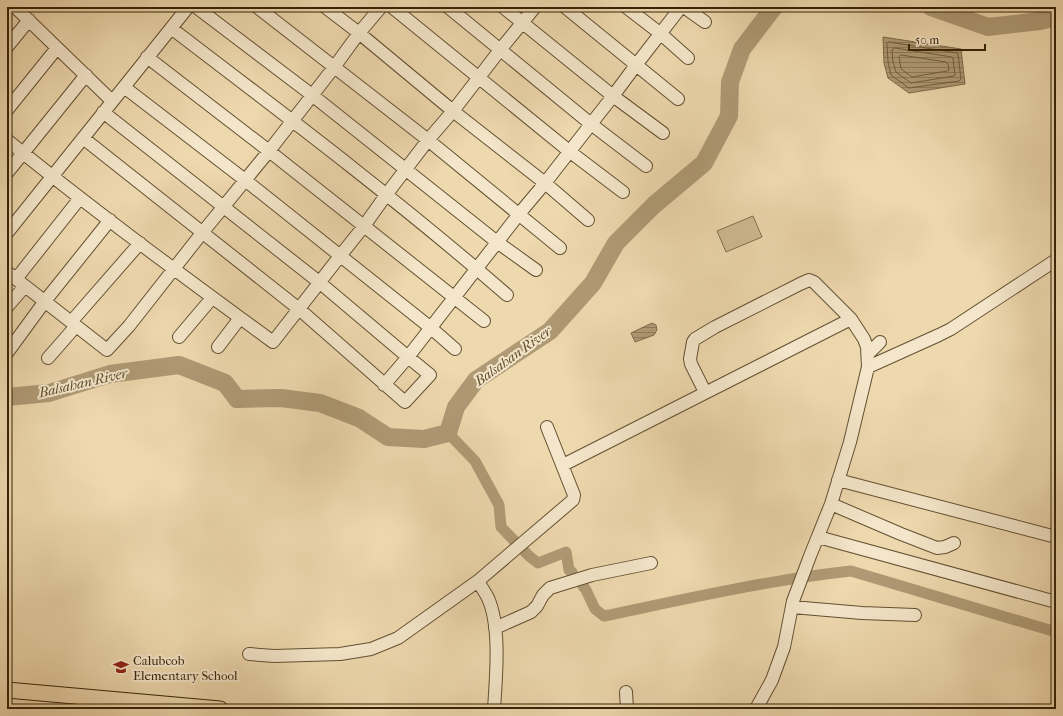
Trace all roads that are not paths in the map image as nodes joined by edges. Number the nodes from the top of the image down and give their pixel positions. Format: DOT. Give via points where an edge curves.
graph roads {
  1 [pos="15,7"];
  2 [pos="188,7"];
  3 [pos="196,7"];
  4 [pos="257,7"];
  5 [pos="325,7"];
  6 [pos="381,7"];
  7 [pos="392,7"];
  8 [pos="448,7"];
  9 [pos="503,7"];
  10 [pos="535,7"];
  11 [pos="565,7"];
  12 [pos="626,7"];
  13 [pos="683,7"];
  14 [pos="29,20"];
  15 [pos="522,22"];
  16 [pos="705,22"];
  17 [pos="171,28"];
  18 [pos="359,33"];
  19 [pos="661,34"];
  20 [pos="7,47"];
  21 [pos="57,48"];
  22 [pos="500,50"];
  23 [pos="147,57"];
  24 [pos="688,58"];
  25 [pos="636,65"];
  26 [pos="334,66"];
  27 [pos="86,76"];
  28 [pos="478,77"];
  29 [pos="124,87"];
  30 [pos="312,95"];
  31 [pos="613,96"];
  32 [pos="678,99"];
  33 [pos="112,101"];
  34 [pos="7,110"];
  35 [pos="453,111"];
  36 [pos="103,112"];
  37 [pos="292,120"];
  38 [pos="590,124"];
  39 [pos="663,133"];
  40 [pos="83,138"];
  41 [pos="7,140"];
  42 [pos="428,140"];
  43 [pos="269,151"];
  44 [pos="569,152"];
  45 [pos="23,153"];
  46 [pos="646,166"];
  47 [pos="406,169"];
  48 [pos="7,173"];
  49 [pos="52,176"];
  50 [pos="245,180"];
  51 [pos="545,183"];
  52 [pos="623,192"];
  53 [pos="386,195"];
  54 [pos="80,198"];
  55 [pos="223,207"];
  56 [pos="519,214"];
  57 [pos="110,220"];
  58 [pos="588,220"];
  59 [pos="364,226"];
  60 [pos="7,232"];
  61 [pos="202,233"];
  62 [pos="498,242"];
  63 [pos="140,243"];
  64 [pos="560,248"];
  65 [pos="340,256"];
  66 [pos="1056,260"];
  67 [pos="174,269"];
  68 [pos="477,269"];
  69 [pos="536,270"];
  70 [pos="16,279"];
  71 [pos="319,282"];
  72 [pos="507,295"];
  73 [pos="454,297"];
  74 [pos="212,298"];
  75 [pos="45,301"];
  76 [pos="7,307"];
  77 [pos="299,309"];
  78 [pos="240,318"];
  79 [pos="851,320"];
  80 [pos="484,321"];
  81 [pos="74,324"];
  82 [pos="431,328"];
  83 [pos="179,337"];
  84 [pos="880,342"];
  85 [pos="218,347"];
  86 [pos="455,349"];
  87 [pos="7,353"];
  88 [pos="868,354"];
  89 [pos="408,357"];
  90 [pos="48,358"];
  91 [pos="868,367"];
  92 [pos="384,385"];
  93 [pos="705,392"];
  94 [pos="547,427"];
  95 [pos="562,465"];
  96 [pos="838,480"];
  97 [pos="831,504"];
  98 [pos="818,537"];
  99 [pos="1056,537"];
  100 [pos="954,543"];
  101 [pos="651,563"];
  102 [pos="478,581"];
  103 [pos="1056,602"];
  104 [pos="793,604"];
  105 [pos="915,615"];
  106 [pos="495,628"];
  107 [pos="249,654"];
  108 [pos="7,690"];
  109 [pos="626,692"];
  110 [pos="147,706"];
  111 [pos="220,709"];
  112 [pos="494,709"];
  113 [pos="627,709"];
  114 [pos="756,709"];
  1 -- 14 [label="street"];
  2 -- 17 [label="street"];
  3 -- 30 [label="street"];
  4 -- 26 [label="street"];
  5 -- 18 [label="street"];
  6 -- 18 [label="street"];
  7 -- 28 [label="street"];
  8 -- 22 [label="street"];
  9 -- 15 [label="street"];
  10 -- 15 [label="street"];
  11 -- 25 [label="street"];
  12 -- 19 [label="street"];
  13 -- 16 [label="street"];
  13 -- 19 [label="street"];
  14 -- 20 [label="street"];
  14 -- 21 [label="street"];
  15 -- 22 [label="street"];
  15 -- 31 [label="street"];
  17 -- 23 [label="street"];
  17 -- 37 [label="street"];
  18 -- 26 [label="street"];
  18 -- 35 [label="street"];
  19 -- 24 [label="street"];
  19 -- 25 [label="street"];
  21 -- 27 [label="street"];
  21 -- 34 [label="street"];
  22 -- 28 [label="street"];
  22 -- 38 [label="street"];
  23 -- 29 [label="street"];
  23 -- 43 [label="street"];
  25 -- 31 [label="street"];
  25 -- 32 [label="street"];
  26 -- 30 [label="street"];
  26 -- 42 [label="street"];
  27 -- 33 [label="street"];
  27 -- 45 [label="street"];
  28 -- 35 [label="street"];
  28 -- 44 [label="street"];
  29 -- 33 [label="street"];
  29 -- 50 [label="street"];
  30 -- 37 [label="street"];
  30 -- 47 [label="street"];
  31 -- 38 [label="street"];
  31 -- 39 [label="street"];
  33 -- 36 [label="street"];
  35 -- 42 [label="street"];
  35 -- 51 [label="street"];
  36 -- 40 [label="street"];
  36 -- 55 [label="street"];
  37 -- 43 [label="street"];
  37 -- 53 [label="street"];
  38 -- 44 [label="street"];
  38 -- 46 [label="street"];
  40 -- 49 [label="street"];
  40 -- 61 [label="street"];
  41 -- 45 [label="street"];
  42 -- 47 [label="street"];
  42 -- 56 [label="street"];
  43 -- 50 [label="street"];
  43 -- 59 [label="street"];
  44 -- 51 [label="street"];
  44 -- 52 [label="street"];
  45 -- 48 [label="street"];
  45 -- 49 [label="street"];
  47 -- 53 [label="street"];
  47 -- 62 [label="street"];
  49 -- 54 [label="street"];
  49 -- 60 [label="street"];
  50 -- 55 [label="street"];
  50 -- 65 [label="street"];
  51 -- 56 [label="street"];
  51 -- 58 [label="street"];
  53 -- 59 [label="street"];
  53 -- 68 [label="street"];
  54 -- 57 [label="street"];
  54 -- 70 [label="street"];
  55 -- 61 [label="street"];
  55 -- 71 [label="street"];
  56 -- 62 [label="street"];
  56 -- 64 [label="street"];
  57 -- 63 [label="street"];
  57 -- 75 [label="street"];
  59 -- 65 [label="street"];
  59 -- 73 [label="street"];
  61 -- 67 [label="street"];
  61 -- 77 [label="street"];
  62 -- 68 [label="street"];
  62 -- 69 [label="street"];
  63 -- 67 [label="street"];
  63 -- 81 [label="street"];
  65 -- 71 [label="street"];
  65 -- 82 [label="street"];
  66 -- 91 [label="street" via="951,329"];
  67 -- 74 [label="street"];
  67 -- 81 [label="street" via="130,326 107,350"];
  68 -- 72 [label="street"];
  68 -- 73 [label="street"];
  70 -- 75 [label="street"];
  70 -- 76 [label="street"];
  71 -- 77 [label="street"];
  71 -- 89 [label="street"];
  73 -- 80 [label="street"];
  73 -- 82 [label="street"];
  74 -- 78 [label="street"];
  74 -- 83 [label="street"];
  75 -- 81 [label="street"];
  75 -- 87 [label="street"];
  77 -- 78 [label="street" via="273,342"];
  77 -- 92 [label="street"];
  78 -- 85 [label="street"];
  79 -- 88 [label="street" via="864,339"];
  79 -- 93 [label="street"];
  79 -- 93 [label="street" via="814,282 808,280 695,339 690,359"];
  81 -- 90 [label="street"];
  82 -- 86 [label="street"];
  82 -- 89 [label="street"];
  84 -- 88 [label="street"];
  88 -- 91 [label="street"];
  89 -- 92 [label="street"];
  89 -- 92 [label="street" via="430,375 405,402"];
  91 -- 96 [label="street"];
  93 -- 95 [label="street"];
  94 -- 95 [label="street"];
  95 -- 102 [label="street" via="574,495 573,500"];
  96 -- 97 [label="street"];
  96 -- 99 [label="street"];
  97 -- 98 [label="street"];
  97 -- 100 [label="street" via="937,548"];
  98 -- 103 [label="street"];
  98 -- 104 [label="street"];
  101 -- 106 [label="street" via="592,575 550,588 531,612"];
  102 -- 106 [label="street" via="488,598"];
  102 -- 107 [label="street" via="398,638 371,649 340,654"];
  104 -- 105 [label="street" via="862,613"];
  104 -- 114 [label="street" via="784,646 772,680"];
  106 -- 112 [label="street"];
  108 -- 110 [label="main road"];
  109 -- 113 [label="street"];
  110 -- 111 [label="main road"];
}
